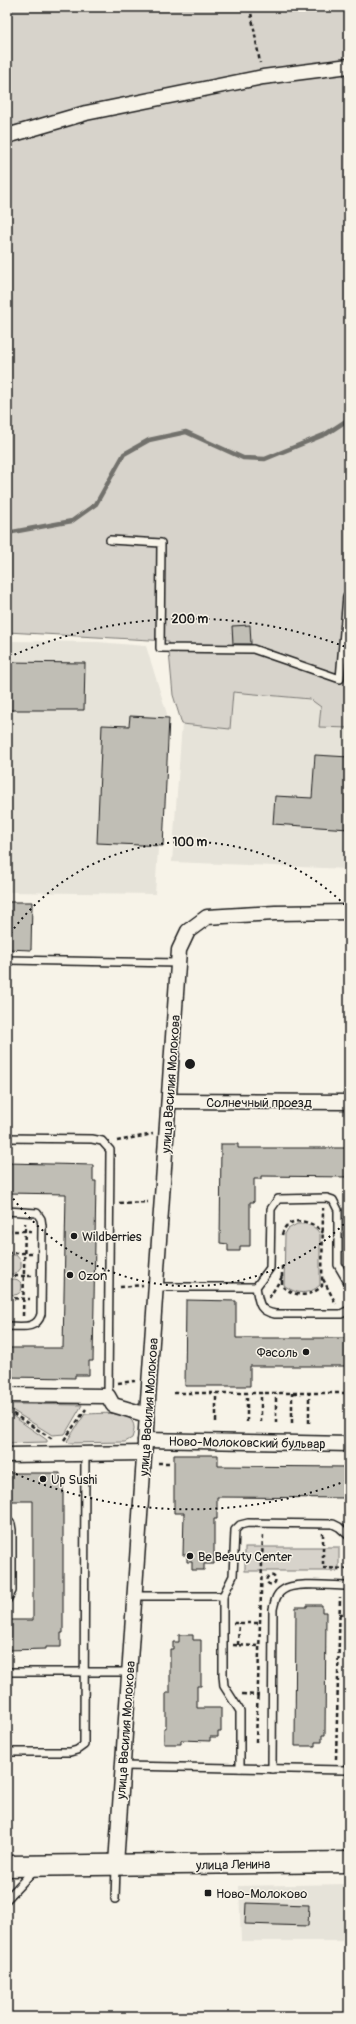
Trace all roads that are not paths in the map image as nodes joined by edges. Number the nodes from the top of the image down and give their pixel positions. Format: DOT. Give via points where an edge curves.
graph roads {
  1 [pos="349,66"];
  2 [pos="7,136"];
  3 [pos="110,540"];
  4 [pos="349,595"];
  5 [pos="349,912"];
  6 [pos="179,956"];
  7 [pos="7,960"];
  8 [pos="169,1102"];
  9 [pos="349,1102"];
  10 [pos="7,1138"];
  11 [pos="7,1211"];
  12 [pos="349,1284"];
  13 [pos="156,1285"];
  14 [pos="256,1287"];
  15 [pos="349,1310"];
  16 [pos="7,1326"];
  17 [pos="108,1390"];
  18 [pos="7,1395"];
  19 [pos="147,1415"];
  20 [pos="349,1444"];
  21 [pos="148,1452"];
  22 [pos="85,1454"];
  23 [pos="7,1455"];
  24 [pos="7,1519"];
  25 [pos="349,1536"];
  26 [pos="349,1586"];
  27 [pos="135,1596"];
  28 [pos="223,1596"];
  29 [pos="7,1600"];
  30 [pos="7,1672"];
  31 [pos="85,1672"];
  32 [pos="129,1672"];
  33 [pos="7,1752"];
  34 [pos="123,1766"];
  35 [pos="240,1768"];
  36 [pos="272,1769"];
  37 [pos="345,1770"];
  38 [pos="349,1862"];
  39 [pos="116,1864"];
  40 [pos="7,1866"];
  41 [pos="38,1866"];
  42 [pos="7,1899"];
  43 [pos="115,1899"];
  1 -- 2 [label="street" via="263,77 86,113"];
  3 -- 4 [label="lane" via="161,543 160,648 253,649 340,679"];
  5 -- 6 [label="street" via="207,917 188,931"];
  6 -- 7 [label="lane"];
  6 -- 8 [label="street, улица Василия Молокова"];
  8 -- 9 [label="street, Солнечный проезд"];
  8 -- 13 [label="street, улица Василия Молокова"];
  10 -- 17 [label="lane" via="92,1139 102,1141 110,1150"];
  11 -- 16 [label="lane" via="37,1213 41,1219 42,1231 39,1320 34,1325"];
  12 -- 14 [label="lane" via="338,1265 337,1204 333,1200 323,1198 284,1197 273,1203 271,1209 270,1268"];
  13 -- 14 [label="lane"];
  13 -- 19 [label="street, улица Василия Молокова"];
  14 -- 15 [label="lane" via="262,1308 266,1312 341,1314"];
  17 -- 18 [label="street"];
  17 -- 19 [label="street" via="113,1405"];
  19 -- 21 [label="street, улица Василия Молокова"];
  20 -- 21 [label="street, Ново-Молоковский бульвар"];
  21 -- 22 [label="street, Ново-Молоковский бульвар"];
  21 -- 27 [label="street, улица Василия Молокова"];
  22 -- 23 [label="street, Ново-Молоковский бульвар"];
  22 -- 31 [label="lane"];
  24 -- 29 [label="lane" via="12,1530 12,1591"];
  25 -- 28 [label="lane" via="339,1527 323,1523 240,1525 235,1530 233,1576"];
  26 -- 36 [label="lane" via="296,1586 283,1589 275,1599"];
  27 -- 28 [label="lane"];
  27 -- 32 [label="street, улица Василия Молокова"];
  28 -- 35 [label="lane" via="224,1686 240,1711"];
  30 -- 31 [label="lane"];
  31 -- 32 [label="lane"];
  31 -- 33 [label="lane" via="84,1745 70,1752"];
  32 -- 34 [label="street, улица Василия Молокова"];
  34 -- 35 [label="lane"];
  34 -- 39 [label="street, улица Василия Молокова"];
  35 -- 36 [label="lane"];
  36 -- 37 [label="lane"];
  38 -- 39 [label="main road, улица Ленина"];
  39 -- 41 [label="main road, улица Ленина"];
  39 -- 43 [label="lane"];
  40 -- 41 [label="main road, улица Ленина"];
  41 -- 42 [label="lane"];
}
